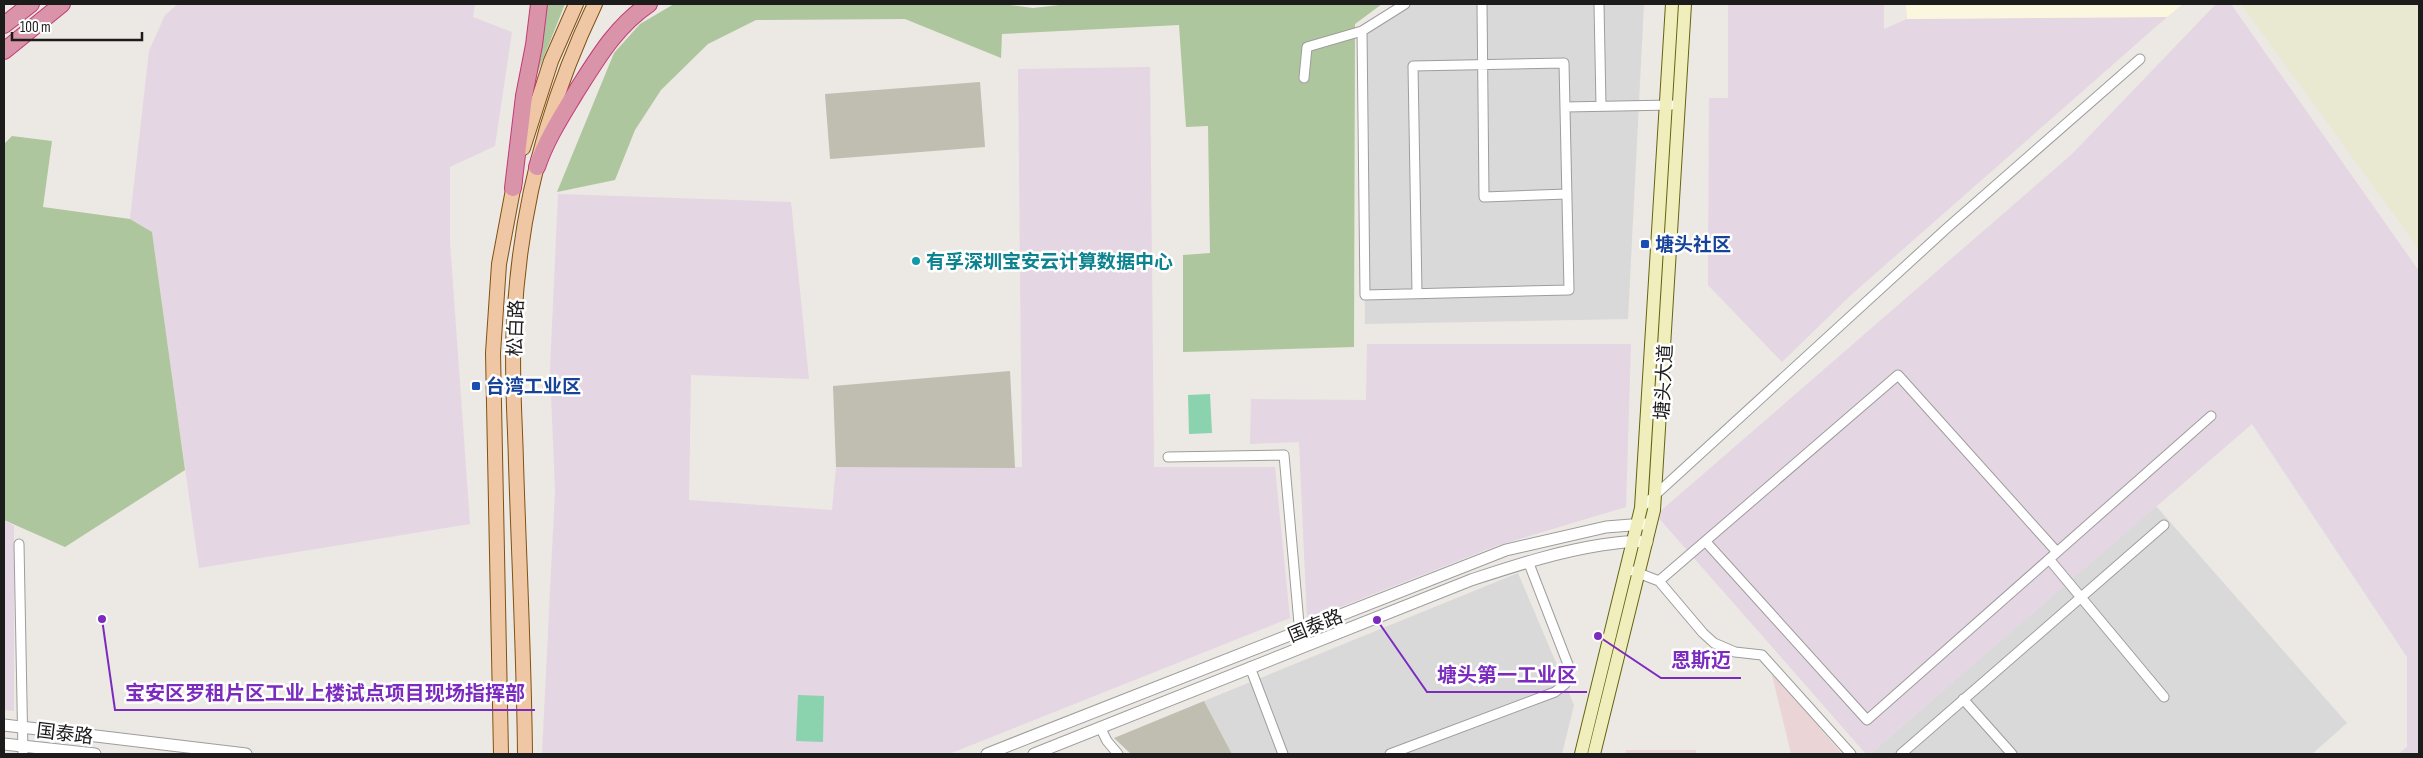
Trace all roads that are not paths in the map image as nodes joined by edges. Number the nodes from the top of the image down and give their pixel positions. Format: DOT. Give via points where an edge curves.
graph roads {
  1 [pos="32,4"];
  2 [pos="62,4"];
  3 [pos="539,4"];
  4 [pos="576,4"];
  5 [pos="595,4"];
  6 [pos="649,4"];
  7 [pos="1405,4"];
  8 [pos="1482,4"];
  9 [pos="1599,4"];
  10 [pos="1672,4"];
  11 [pos="1685,4"];
  12 [pos="4,25"];
  13 [pos="1362,31"];
  14 [pos="4,51"];
  15 [pos="2140,59"];
  16 [pos="1483,65"];
  17 [pos="1304,78"];
  18 [pos="1673,105"];
  19 [pos="1601,106"];
  20 [pos="1565,107"];
  21 [pos="536,167"];
  22 [pos="513,188"];
  23 [pos="1567,194"];
  24 [pos="1417,294"];
  25 [pos="2211,416"];
  26 [pos="1168,456"];
  27 [pos="1656,494"];
  28 [pos="1641,508"];
  29 [pos="1638,524"];
  30 [pos="1651,525"];
  31 [pos="2164,525"];
  32 [pos="1634,540"];
  33 [pos="1647,542"];
  34 [pos="1706,542"];
  35 [pos="19,544"];
  36 [pos="2057,552"];
  37 [pos="2049,559"];
  38 [pos="1528,561"];
  39 [pos="1626,569"];
  40 [pos="1638,573"];
  41 [pos="1659,582"];
  42 [pos="2080,597"];
  43 [pos="1300,631"];
  44 [pos="1301,646"];
  45 [pos="1250,667"];
  46 [pos="2164,697"];
  47 [pos="1963,699"];
  48 [pos="4,725"];
  49 [pos="23,727"];
  50 [pos="500,727"];
  51 [pos="1100,727"];
  52 [pos="4,744"];
  53 [pos="23,750"];
  54 [pos="526,750"];
  55 [pos="95,754"];
  56 [pos="246,754"];
  57 [pos="494,754"];
  58 [pos="501,754"];
  59 [pos="987,754"];
  60 [pos="1034,754"];
  61 [pos="1118,754"];
  62 [pos="1283,754"];
  63 [pos="1390,754"];
  64 [pos="1581,754"];
  65 [pos="1594,754"];
  66 [pos="1851,754"];
  67 [pos="1901,754"];
  68 [pos="2012,754"];
  1 -- 12 [label="highway"];
  2 -- 14 [label="highway"];
  3 -- 22 [label="highway"];
  4 -- 22 [label="main road, 松白路" via="541,90"];
  5 -- 21 [label="main road, 松白路" via="561,85"];
  6 -- 21 [label="highway" via="624,24 604,48 554,128"];
  7 -- 13 [label="street"];
  8 -- 16 [label="street"];
  9 -- 19 [label="street"];
  10 -- 18 [label="main road, 塘头大道"];
  11 -- 18 [label="main road, 塘头大道"];
  13 -- 17 [label="street" via="1307,47"];
  13 -- 24 [label="street" via="1365,295"];
  15 -- 27 [label="street" via="1947,228"];
  16 -- 20 [label="street" via="1564,63"];
  16 -- 23 [label="street" via="1484,197"];
  16 -- 24 [label="street" via="1413,66"];
  18 -- 19 [label="street"];
  18 -- 27 [label="main road, 塘头大道"];
  18 -- 28 [label="main road, 塘头大道"];
  19 -- 20 [label="street"];
  20 -- 23 [label="street"];
  21 -- 54 [label="main road, 松白路" via="520,260 514,326"];
  22 -- 50 [label="main road, 松白路" via="499,264 493,353"];
  23 -- 24 [label="street" via="1569,290"];
  25 -- 36 [label="street"];
  26 -- 43 [label="street" via="1284,455"];
  27 -- 28 [label="street"];
  27 -- 30 [label="main road, 塘头大道"];
  28 -- 29 [label="main road, 塘头大道"];
  29 -- 30 [label="street, 国泰路"];
  29 -- 32 [label="main road, 塘头大道"];
  29 -- 43 [label="street, 国泰路" via="1606,527 1506,550"];
  30 -- 33 [label="main road, 塘头大道"];
  31 -- 42 [label="street"];
  32 -- 33 [label="street, 国泰路"];
  32 -- 38 [label="street, 国泰路" via="1568,550"];
  32 -- 39 [label="main road, 塘头大道"];
  33 -- 40 [label="main road, 塘头大道"];
  34 -- 36 [label="street" via="1898,375"];
  34 -- 37 [label="street" via="1867,720"];
  34 -- 41 [label="street"];
  35 -- 49 [label="street"];
  36 -- 37 [label="street"];
  37 -- 42 [label="street"];
  38 -- 44 [label="street, 国泰路" via="1470,580"];
  38 -- 63 [label="street" via="1568,667 1565,684 1555,692"];
  39 -- 40 [label="street"];
  39 -- 64 [label="main road, 塘头大道"];
  40 -- 41 [label="street"];
  40 -- 65 [label="main road, 塘头大道"];
  41 -- 66 [label="street" via="1714,643 1735,652 1762,655 1772,663"];
  42 -- 46 [label="street"];
  42 -- 47 [label="street"];
  43 -- 44 [label="street"];
  43 -- 59 [label="street, 国泰路"];
  44 -- 45 [label="street, 国泰路"];
  45 -- 51 [label="street, 国泰路"];
  45 -- 62 [label="street"];
  47 -- 67 [label="street"];
  47 -- 68 [label="street"];
  48 -- 49 [label="street, 国泰路"];
  49 -- 53 [label="street"];
  49 -- 56 [label="street, 国泰路"];
  50 -- 57 [label="main road"];
  50 -- 58 [label="main road, 松白路"];
  51 -- 60 [label="street, 国泰路"];
  51 -- 61 [label="street" via="1106,741"];
  52 -- 53 [label="street, 国泰路"];
  53 -- 55 [label="street, 国泰路"];
}
